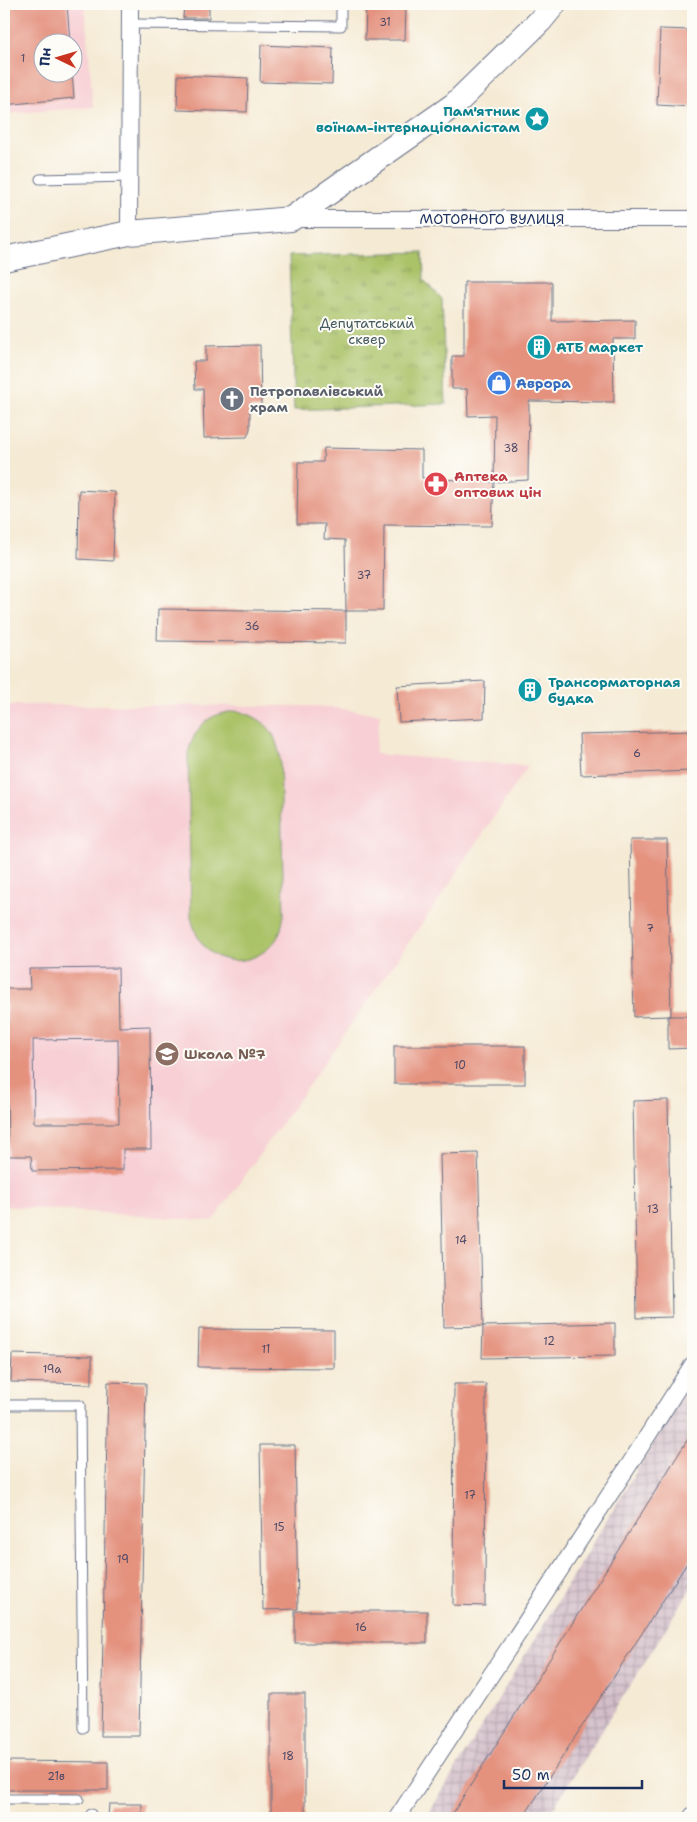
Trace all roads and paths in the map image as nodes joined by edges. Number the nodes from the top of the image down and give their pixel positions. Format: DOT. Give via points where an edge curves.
graph roads {
  1 [pos="130,4"];
  2 [pos="341,4"];
  3 [pos="554,4"];
  4 [pos="130,24"];
  5 [pos="129,178"];
  6 [pos="40,179"];
  7 [pos="291,219"];
  8 [pos="693,219"];
  9 [pos="129,233"];
  10 [pos="4,259"];
  11 [pos="693,1364"];
  12 [pos="4,1405"];
  13 [pos="83,1728"];
  14 [pos="4,1799"];
  15 [pos="79,1800"];
  16 [pos="693,1815"];
  17 [pos="397,1818"];
  18 [pos="691,1818"];
  1 -- 4 [label="street"];
  2 -- 4 [label="lane" via="341,26"];
  3 -- 7 [label="street" via="454,105"];
  4 -- 5 [label="street"];
  5 -- 6 [label="lane"];
  5 -- 9 [label="street"];
  7 -- 8 [label="street, МОТОРНОГО ВУЛИЦЯ"];
  7 -- 9 [label="street"];
  9 -- 10 [label="street"];
  11 -- 17 [label="street"];
  12 -- 13 [label="lane" via="80,1405"];
  14 -- 15 [label="lane"];
  16 -- 18 [label="street"];
}
